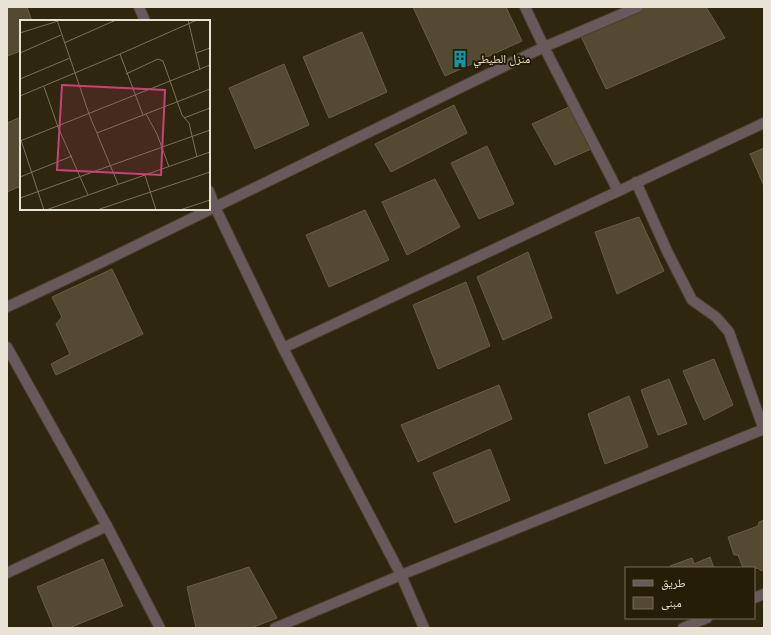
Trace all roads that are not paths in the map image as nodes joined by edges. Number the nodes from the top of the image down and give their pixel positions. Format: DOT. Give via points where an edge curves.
graph roads {
  1 [pos="139,7"];
  2 [pos="525,7"];
  3 [pos="638,7"];
  4 [pos="145,20"];
  5 [pos="544,47"];
  6 [pos="764,123"];
  7 [pos="636,182"];
  8 [pos="618,191"];
  9 [pos="210,194"];
  10 [pos="215,207"];
  11 [pos="210,209"];
  12 [pos="209,210"];
  13 [pos="7,307"];
  14 [pos="7,347"];
  15 [pos="283,348"];
  16 [pos="764,429"];
  17 [pos="106,526"];
  18 [pos="7,573"];
  19 [pos="401,575"];
  20 [pos="705,619"];
  21 [pos="160,628"];
  22 [pos="275,628"];
  23 [pos="424,628"];
  24 [pos="683,628"];
  1 -- 4 [label="street"];
  2 -- 5 [label="street"];
  3 -- 5 [label="street"];
  5 -- 8 [label="street"];
  5 -- 10 [label="street"];
  6 -- 7 [label="street"];
  7 -- 8 [label="street"];
  7 -- 16 [label="street" via="692,300 716,317 729,332"];
  8 -- 15 [label="street"];
  9 -- 10 [label="street"];
  10 -- 11 [label="street"];
  10 -- 15 [label="street"];
  12 -- 13 [label="street"];
  14 -- 17 [label="street"];
  15 -- 19 [label="street"];
  16 -- 19 [label="street"];
  17 -- 18 [label="street"];
  17 -- 21 [label="street"];
  19 -- 22 [label="street"];
  19 -- 23 [label="street"];
  20 -- 24 [label="street"];
}
